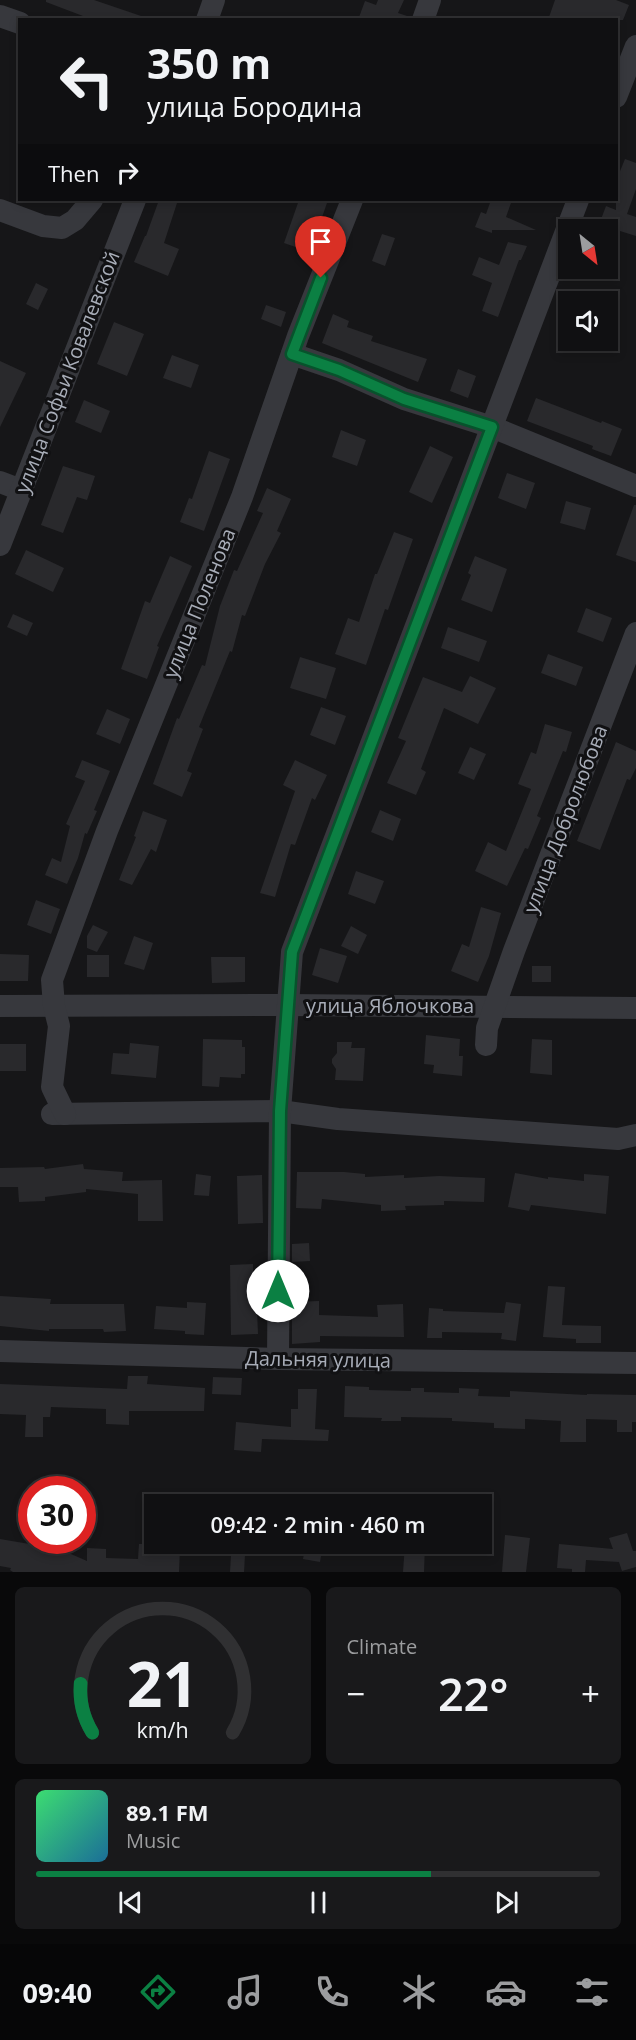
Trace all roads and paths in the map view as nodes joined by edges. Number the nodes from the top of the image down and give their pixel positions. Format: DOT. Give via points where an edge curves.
graph roads {
  1 [pos="214,0"];
  2 [pos="430,0"];
  3 [pos="0,16"];
  4 [pos="208,18"];
  5 [pos="424,18"];
  6 [pos="18,22"];
  7 [pos="636,46"];
  8 [pos="618,92"];
  9 [pos="91,201"];
  10 [pos="135,201"];
  11 [pos="352,201"];
  12 [pos="578,201"];
  13 [pos="0,210"];
  14 [pos="292,354"];
  15 [pos="492,427"];
  16 [pos="10,486"];
  17 [pos="636,486"];
  18 [pos="0,545"];
  19 [pos="636,633"];
  20 [pos="287,1005"];
  21 [pos="0,1006"];
  22 [pos="54,1006"];
  23 [pos="495,1006"];
  24 [pos="636,1008"];
  25 [pos="486,1045"];
  26 [pos="280,1111"];
  27 [pos="636,1135"];
  28 [pos="0,1351"];
  29 [pos="278,1359"];
  30 [pos="636,1364"];
  1 -- 4 [label="street"];
  2 -- 5 [label="street"];
  3 -- 6 [label="street"];
  7 -- 8 [label="street"];
  9 -- 13 [label="street" via="62,228 43,226"];
  10 -- 16 [label="street, улица Софьи Ковалевской"];
  11 -- 14 [label="street, улица Поленова"];
  12 -- 15 [label="street"];
  14 -- 15 [label="street" via="404,399"];
  14 -- 22 [label="street, улица Поленова" via="242,497 106,831 52,980"];
  15 -- 17 [label="street"];
  15 -- 20 [label="street" via="292,952"];
  16 -- 18 [label="street, улица Софьи Ковалевской"];
  19 -- 23 [label="street, улица Добролюбова"];
  20 -- 22 [label="street, улица Яблочкова"];
  20 -- 23 [label="street, улица Яблочкова"];
  20 -- 26 [label="street"];
  21 -- 22 [label="street, улица Яблочкова"];
  22 -- 26 [label="street, улица Поленова" via="60,1026 52,1087 58,1114"];
  23 -- 24 [label="street, улица Яблочкова"];
  23 -- 25 [label="street, улица Добролюбова"];
  26 -- 27 [label="street" via="338,1119 618,1139"];
  26 -- 29 [label="street"];
  28 -- 29 [label="street, Дальняя улица"];
  29 -- 30 [label="street, Дальняя улица"];
}
